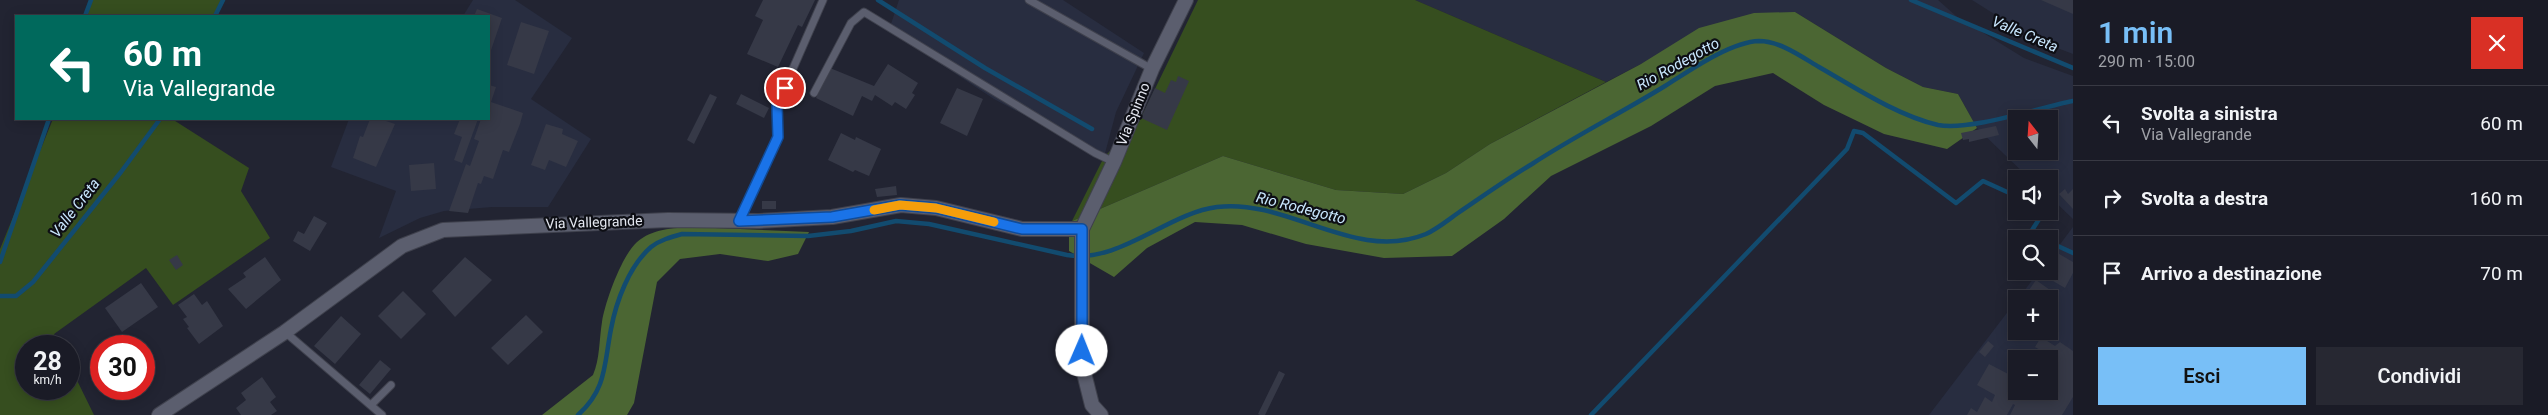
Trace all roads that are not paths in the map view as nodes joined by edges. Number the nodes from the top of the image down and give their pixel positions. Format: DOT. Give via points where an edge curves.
graph roads {
  1 [pos="823,0"];
  2 [pos="1029,0"];
  3 [pos="1186,0"];
  4 [pos="1152,69"];
  5 [pos="814,93"];
  6 [pos="1114,162"];
  7 [pos="739,221"];
  8 [pos="1082,229"];
  9 [pos="285,332"];
  10 [pos="391,385"];
  11 [pos="371,405"];
  12 [pos="1094,412"];
  13 [pos="160,415"];
  14 [pos="382,415"];
  1 -- 7 [label="lane" via="777,105 778,137"];
  2 -- 4 [label="lane"];
  3 -- 4 [label="street, Via Spinno"];
  4 -- 6 [label="street, Via Spinno"];
  5 -- 6 [label="lane" via="850,22 864,12"];
  6 -- 8 [label="street, Via Spinno"];
  7 -- 8 [label="street, Via Vallegrande" via="832,217 900,205 936,208 1022,229"];
  7 -- 9 [label="street, Via Vallegrande" via="659,220 443,230 402,246"];
  8 -- 12 [label="street" via="1082,365"];
  9 -- 11 [label="lane"];
  9 -- 13 [label="street, Via Vallegrande"];
  10 -- 11 [label="lane"];
  11 -- 14 [label="lane"];
}
